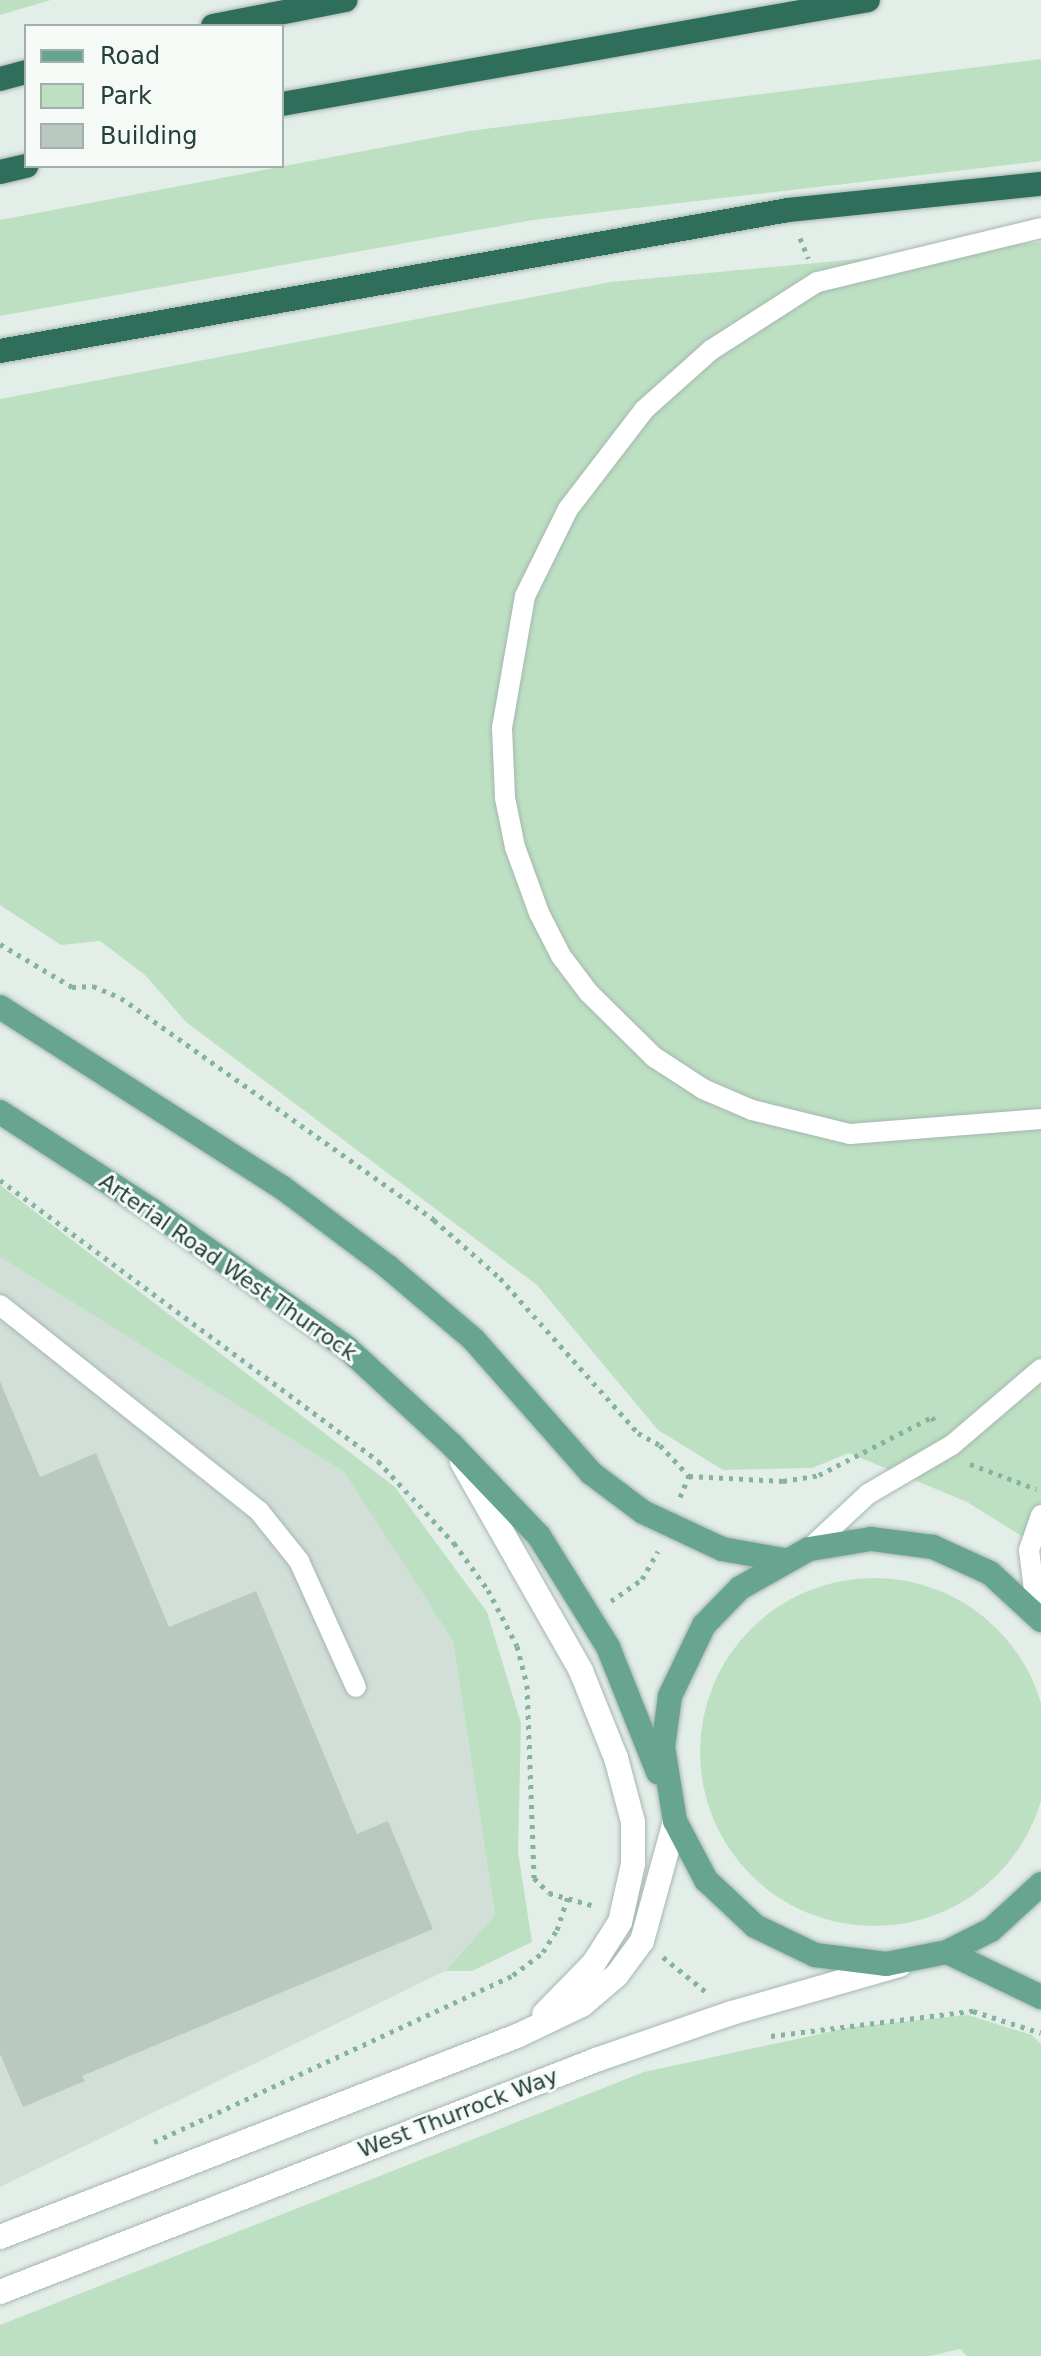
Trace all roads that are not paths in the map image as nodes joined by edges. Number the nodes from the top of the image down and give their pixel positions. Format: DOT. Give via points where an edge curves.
graph roads {
  1 [pos="345,0"];
  2 [pos="868,0"];
  3 [pos="223,24"];
  4 [pos="24,73"];
  5 [pos="0,79"];
  6 [pos="284,104"];
  7 [pos="24,166"];
  8 [pos="0,172"];
  9 [pos="1041,184"];
  10 [pos="1041,228"];
  11 [pos="0,351"];
  12 [pos="0,1007"];
  13 [pos="0,1112"];
  14 [pos="1041,1119"];
  15 [pos="0,1305"];
  16 [pos="1041,1369"];
  17 [pos="452,1445"];
  18 [pos="1041,1515"];
  19 [pos="809,1549"];
  20 [pos="784,1560"];
  21 [pos="1039,1617"];
  22 [pos="356,1687"];
  23 [pos="672,1810"];
  24 [pos="1041,1884"];
  25 [pos="936,1955"];
  26 [pos="1041,1997"];
  27 [pos="517,2036"];
  28 [pos="0,2237"];
  29 [pos="0,2292"];
  1 -- 3 [label="highway"];
  2 -- 6 [label="highway"];
  4 -- 5 [label="highway"];
  7 -- 8 [label="highway"];
  9 -- 11 [label="highway" via="788,210"];
  10 -- 14 [label="lane" via="817,282 711,350 644,410 568,509 525,596 502,728 505,798 515,847 539,913 561,956 589,993 654,1057 703,1089 764,1114 850,1134"];
  12 -- 20 [label="main road" via="283,1188 387,1266 473,1339 591,1473 643,1512 722,1549"];
  13 -- 17 [label="main road, Arterial Road West Thurrock" via="153,1211 347,1348"];
  15 -- 22 [label="lane" via="259,1511 299,1561"];
  16 -- 19 [label="lane" via="952,1445 868,1494"];
  17 -- 23 [label="main road, Arterial Road West Thurrock" via="539,1536 608,1647"];
  17 -- 27 [label="main road" via="557,1623 616,1758 633,1822 633,1864 620,1922 562,2000"];
  18 -- 21 [label="lane" via="1029,1550"];
  19 -- 20 [label="main road"];
  19 -- 21 [label="main road" via="871,1539 933,1547 990,1573"];
  20 -- 23 [label="main road" via="721,1605 679,1671 665,1721"];
  23 -- 25 [label="main road, Arterial Road West Thurrock" via="697,1866 721,1897 783,1943 847,1962"];
  23 -- 27 [label="main road" via="642,1941 617,1975 582,2005"];
  24 -- 25 [label="main road" via="991,1930"];
  25 -- 26 [label="main road"];
  25 -- 29 [label="main road, West Thurrock Way" via="732,2013 596,2060"];
  27 -- 28 [label="main road"];
}
